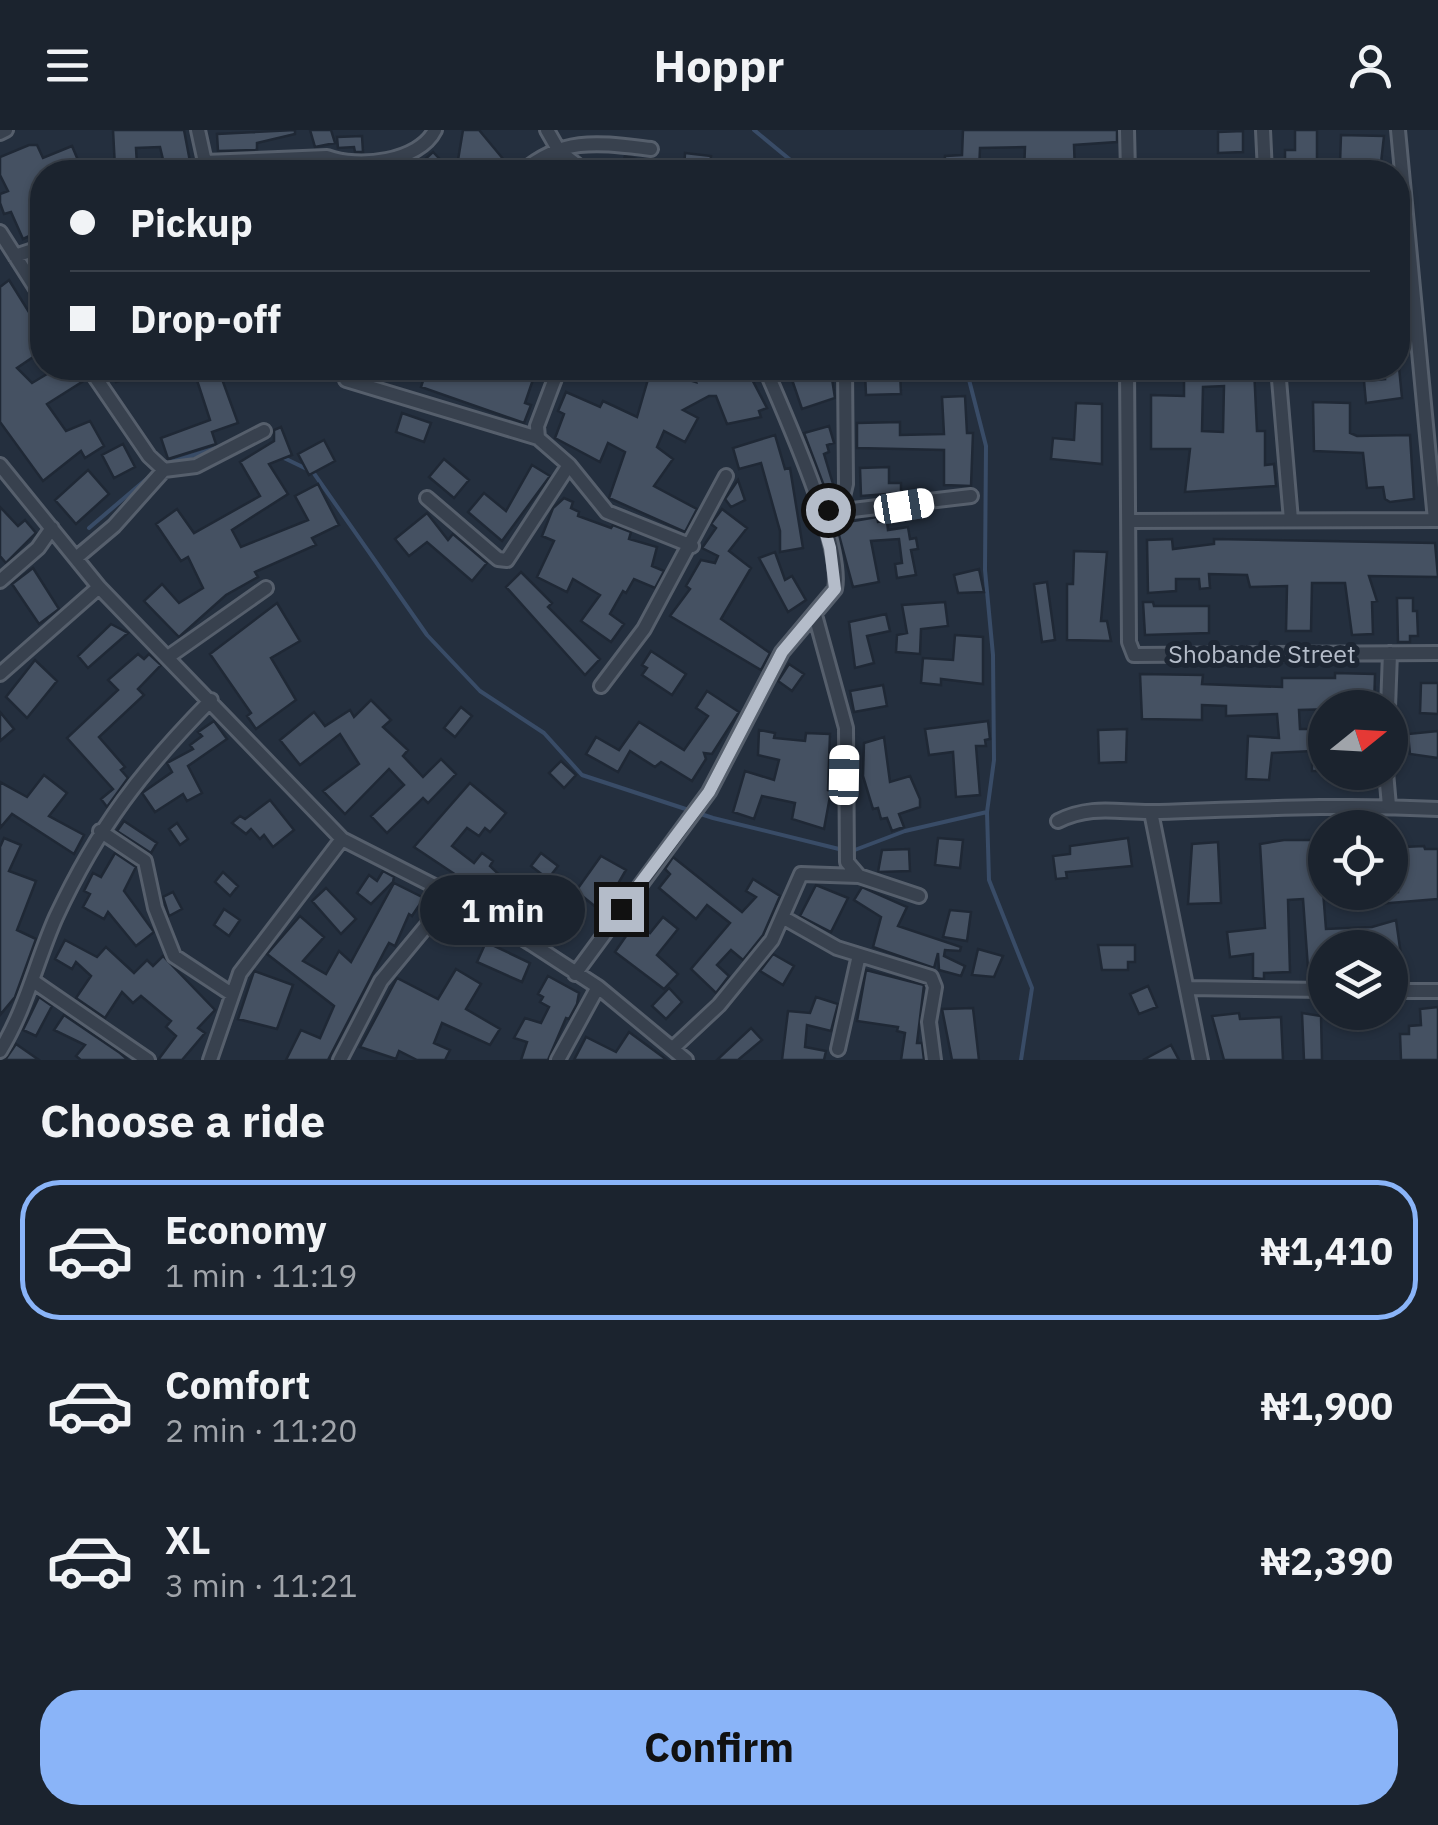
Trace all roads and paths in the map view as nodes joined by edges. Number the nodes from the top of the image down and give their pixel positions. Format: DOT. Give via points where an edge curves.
graph roads {
  1 [pos="198,130"];
  2 [pos="435,130"];
  3 [pos="547,130"];
  4 [pos="1127,130"];
  5 [pos="1262,130"];
  6 [pos="1398,130"];
  7 [pos="651,149"];
  8 [pos="559,150"];
  9 [pos="204,160"];
  10 [pos="290,160"];
  11 [pos="332,160"];
  12 [pos="381,160"];
  13 [pos="537,160"];
  14 [pos="571,160"];
  15 [pos="1128,160"];
  16 [pos="1264,160"];
  17 [pos="1401,160"];
  18 [pos="0,232"];
  19 [pos="1410,250"];
  20 [pos="30,251"];
  21 [pos="15,256"];
  22 [pos="30,279"];
  23 [pos="97,380"];
  24 [pos="346,380"];
  25 [pos="554,380"];
  26 [pos="770,380"];
  27 [pos="845,380"];
  28 [pos="1127,380"];
  29 [pos="1279,380"];
  30 [pos="264,431"];
  31 [pos="538,438"];
  32 [pos="0,465"];
  33 [pos="569,465"];
  34 [pos="164,470"];
  35 [pos="726,476"];
  36 [pos="971,496"];
  37 [pos="428,498"];
  38 [pos="820,513"];
  39 [pos="1291,520"];
  40 [pos="1437,520"];
  41 [pos="1130,521"];
  42 [pos="52,528"];
  43 [pos="692,546"];
  44 [pos="76,558"];
  45 [pos="0,581"];
  46 [pos="99,587"];
  47 [pos="266,588"];
  48 [pos="816,615"];
  49 [pos="1390,653"];
  50 [pos="1438,653"];
  51 [pos="168,657"];
  52 [pos="0,674"];
  53 [pos="601,686"];
  54 [pos="1389,690"];
  55 [pos="211,700"];
  56 [pos="1387,790"];
  57 [pos="1388,806"];
  58 [pos="1438,809"];
  59 [pos="1151,812"];
  60 [pos="1058,821"];
  61 [pos="100,831"];
  62 [pos="342,839"];
  63 [pos="859,876"];
  64 [pos="452,895"];
  65 [pos="919,896"];
  66 [pos="784,918"];
  67 [pos="858,956"];
  68 [pos="576,974"];
  69 [pos="33,980"];
  70 [pos="598,987"];
  71 [pos="1188,988"];
  72 [pos="1308,990"];
  73 [pos="1408,991"];
  74 [pos="230,992"];
  75 [pos="1438,992"];
  76 [pos="838,1049"];
  77 [pos="0,1052"];
  78 [pos="678,1055"];
  79 [pos="148,1060"];
  80 [pos="210,1060"];
  81 [pos="340,1060"];
  82 [pos="558,1060"];
  83 [pos="934,1060"];
  84 [pos="1200,1060"];
  1 -- 9 [label="street"];
  2 -- 12 [label="street" via="425,145"];
  3 -- 8 [label="street"];
  4 -- 15 [label="street"];
  5 -- 16 [label="street"];
  6 -- 17 [label="street"];
  7 -- 8 [label="street" via="590,142"];
  8 -- 13 [label="street"];
  8 -- 14 [label="street"];
  10 -- 11 [label="street"];
  18 -- 21 [label="street"];
  19 -- 40 [label="street"];
  20 -- 21 [label="street"];
  21 -- 22 [label="street"];
  23 -- 34 [label="street"];
  24 -- 31 [label="street"];
  25 -- 31 [label="street"];
  26 -- 38 [label="street"];
  27 -- 38 [label="street" via="846,484 842,501"];
  28 -- 41 [label="street, Shobande Street"];
  29 -- 39 [label="street"];
  30 -- 34 [label="street" via="196,466"];
  31 -- 33 [label="street"];
  32 -- 42 [label="street"];
  33 -- 37 [label="street" via="507,560"];
  33 -- 43 [label="street" via="607,512"];
  34 -- 44 [label="street"];
  35 -- 43 [label="street"];
  36 -- 38 [label="street"];
  38 -- 48 [label="street" via="836,580"];
  39 -- 40 [label="street"];
  39 -- 41 [label="street"];
  41 -- 49 [label="street, Shobande Street" via="1134,654"];
  42 -- 44 [label="street"];
  42 -- 45 [label="street"];
  43 -- 53 [label="street"];
  44 -- 46 [label="street"];
  46 -- 51 [label="street"];
  46 -- 52 [label="street"];
  47 -- 51 [label="street"];
  48 -- 63 [label="street" via="843,712 847,862"];
  48 -- 68 [label="street" via="782,652 709,792"];
  49 -- 50 [label="street, Shobande Street"];
  49 -- 54 [label="street"];
  51 -- 55 [label="street"];
  55 -- 61 [label="street" via="167,744"];
  55 -- 62 [label="street"];
  56 -- 57 [label="street"];
  57 -- 58 [label="street"];
  57 -- 59 [label="street"];
  59 -- 60 [label="street" via="1103,808"];
  59 -- 71 [label="street"];
  61 -- 69 [label="street" via="54,921"];
  61 -- 74 [label="street" via="144,862 174,956"];
  62 -- 64 [label="street"];
  62 -- 74 [label="street"];
  63 -- 65 [label="street"];
  63 -- 66 [label="street" via="801,874"];
  64 -- 68 [label="street"];
  64 -- 81 [label="street" via="381,981"];
  66 -- 67 [label="street"];
  66 -- 78 [label="street"];
  67 -- 76 [label="street"];
  67 -- 83 [label="street" via="934,981 928,1022"];
  68 -- 70 [label="street"];
  69 -- 77 [label="street"];
  69 -- 79 [label="street"];
  70 -- 78 [label="street"];
  70 -- 82 [label="street"];
  71 -- 72 [label="street"];
  71 -- 84 [label="street"];
  73 -- 75 [label="street"];
  74 -- 80 [label="street"];
}
